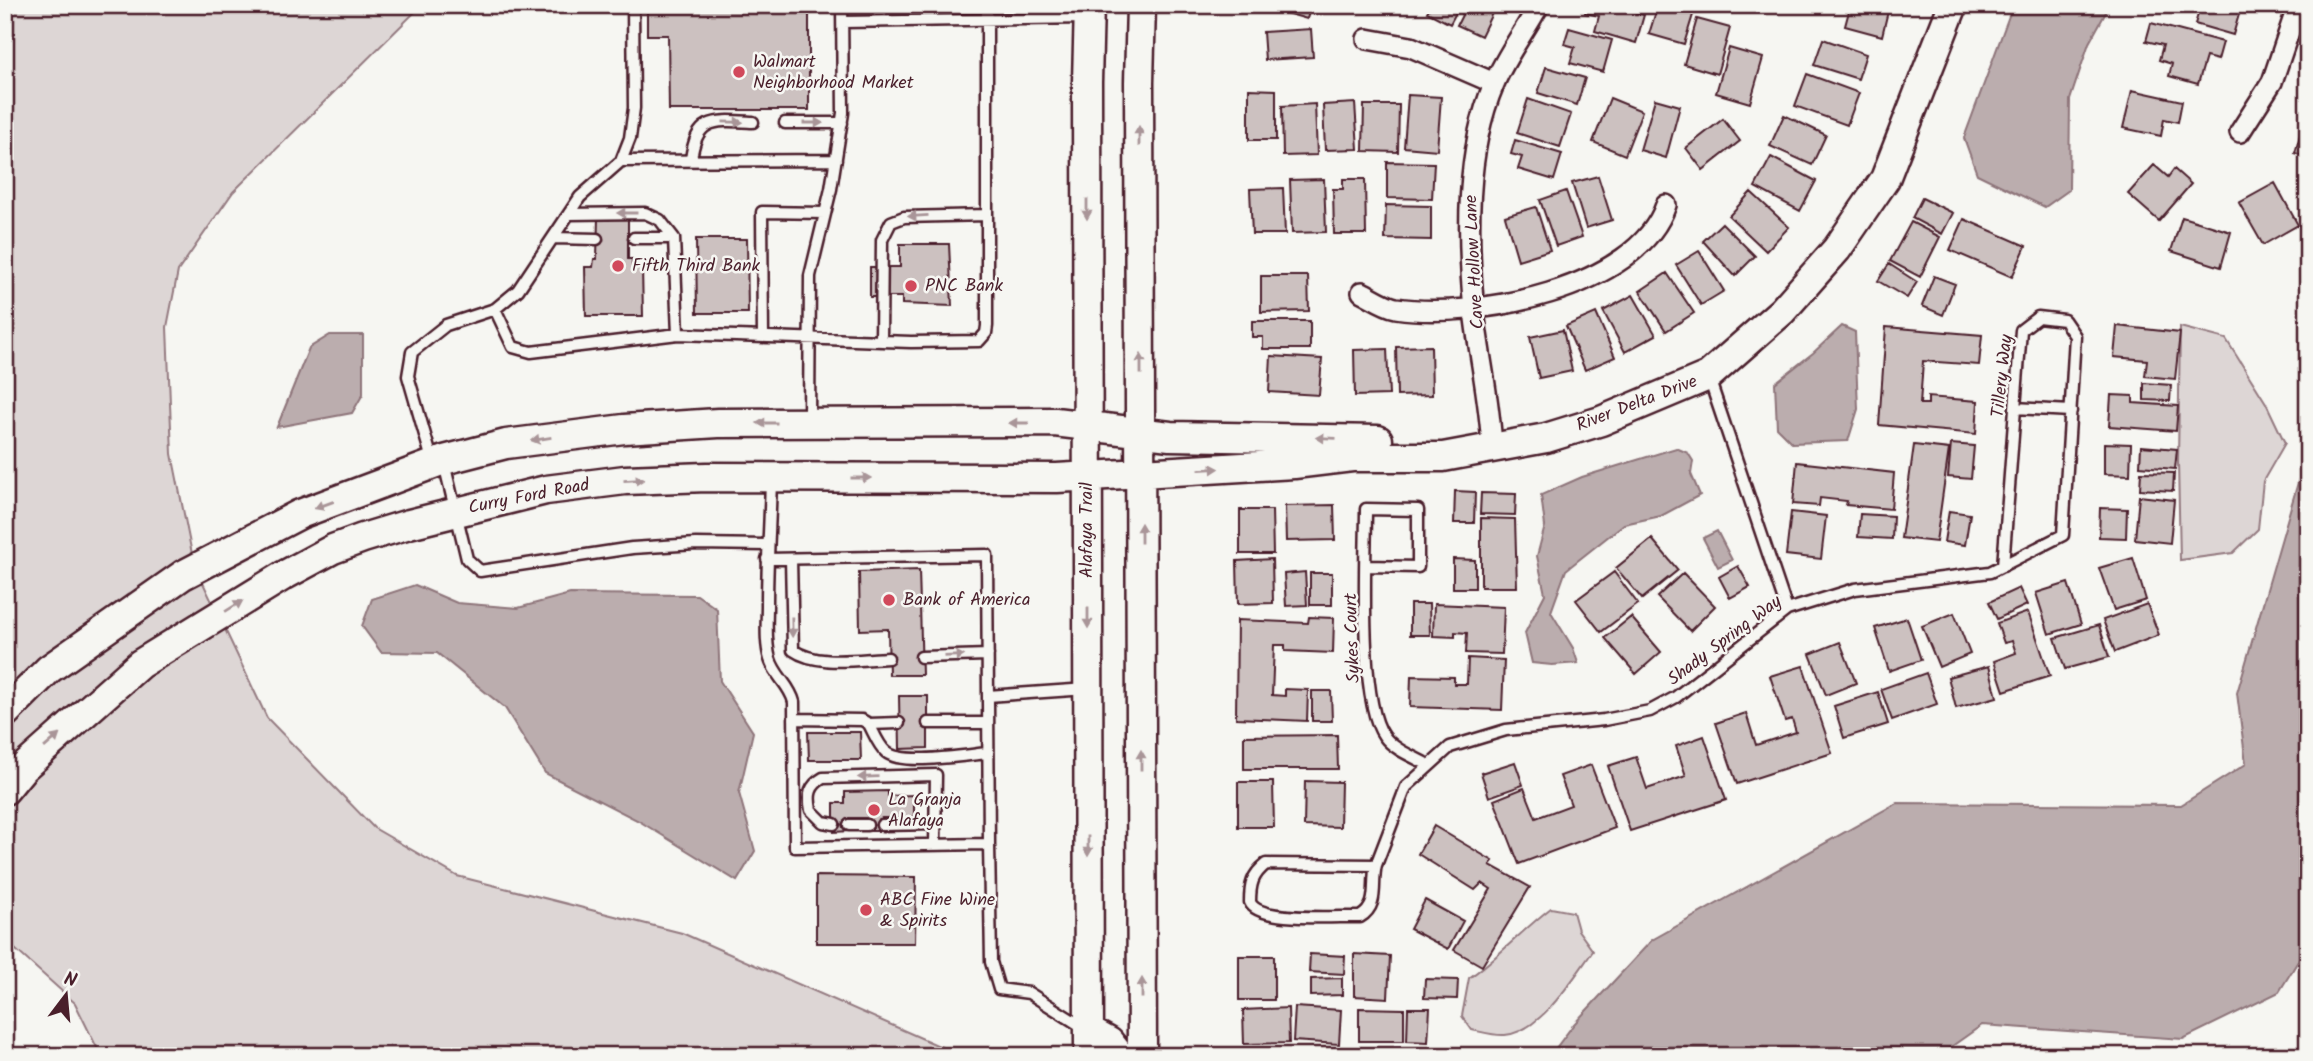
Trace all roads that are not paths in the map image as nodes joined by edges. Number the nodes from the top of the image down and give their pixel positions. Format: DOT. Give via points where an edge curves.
graph roads {
  1 [pos="633,5"];
  2 [pos="842,5"];
  3 [pos="987,5"];
  4 [pos="1141,5"];
  5 [pos="1539,5"];
  6 [pos="1953,5"];
  7 [pos="2301,7"];
  8 [pos="1088,12"];
  9 [pos="987,20"];
  10 [pos="843,22"];
  11 [pos="1367,39"];
  12 [pos="1494,83"];
  13 [pos="752,122"];
  14 [pos="785,123"];
  15 [pos="842,123"];
  16 [pos="2240,132"];
  17 [pos="621,160"];
  18 [pos="691,160"];
  19 [pos="836,160"];
  20 [pos="1666,205"];
  21 [pos="825,213"];
  22 [pos="569,214"];
  23 [pos="987,215"];
  24 [pos="553,238"];
  25 [pos="674,238"];
  26 [pos="597,239"];
  27 [pos="634,239"];
  28 [pos="1362,292"];
  29 [pos="495,309"];
  30 [pos="1474,310"];
  31 [pos="678,334"];
  32 [pos="763,337"];
  33 [pos="810,340"];
  34 [pos="881,341"];
  35 [pos="1708,376"];
  36 [pos="2015,408"];
  37 [pos="2071,411"];
  38 [pos="809,423"];
  39 [pos="1087,426"];
  40 [pos="1141,432"];
  41 [pos="1492,448"];
  42 [pos="438,462"];
  43 [pos="1141,473"];
  44 [pos="1087,477"];
  45 [pos="771,478"];
  46 [pos="456,512"];
  47 [pos="2063,535"];
  48 [pos="767,545"];
  49 [pos="767,559"];
  50 [pos="791,559"];
  51 [pos="1366,566"];
  52 [pos="2003,566"];
  53 [pos="1787,610"];
  54 [pos="988,654"];
  55 [pos="921,657"];
  56 [pos="888,659"];
  57 [pos="1088,689"];
  58 [pos="988,696"];
  59 [pos="5,713"];
  60 [pos="794,719"];
  61 [pos="900,723"];
  62 [pos="928,723"];
  63 [pos="988,723"];
  64 [pos="869,724"];
  65 [pos="988,753"];
  66 [pos="1429,765"];
  67 [pos="5,790"];
  68 [pos="834,824"];
  69 [pos="936,824"];
  70 [pos="849,825"];
  71 [pos="867,825"];
  72 [pos="882,825"];
  73 [pos="989,844"];
  74 [pos="935,845"];
  75 [pos="1377,861"];
  76 [pos="1089,1043"];
  77 [pos="1119,1056"];
  78 [pos="1142,1056"];
  1 -- 17 [label="lane" via="634,108"];
  2 -- 10 [label="lane"];
  3 -- 9 [label="lane"];
  40 -- 4 [label="street, one-way"];
  5 -- 12 [label="street, Cave Hollow Lane"];
  6 -- 35 [label="street, River Delta Drive" via="1885,179 1837,249 1782,311"];
  7 -- 16 [label="street" via="2272,82"];
  8 -- 9 [label="lane"];
  8 -- 39 [label="street, Alafaya Trail, one-way"];
  9 -- 10 [label="lane"];
  9 -- 23 [label="lane"];
  10 -- 15 [label="lane"];
  11 -- 12 [label="street" via="1411,47"];
  12 -- 30 [label="street, Cave Hollow Lane" via="1478,137 1469,200"];
  18 -- 13 [label="lane, one-way" via="694,139 703,127 725,121"];
  14 -- 15 [label="lane, one-way"];
  15 -- 19 [label="lane"];
  17 -- 18 [label="lane"];
  17 -- 22 [label="lane" via="580,197"];
  18 -- 19 [label="lane"];
  19 -- 21 [label="lane"];
  20 -- 30 [label="street" via="1651,235 1604,269 1558,292"];
  21 -- 32 [label="lane" via="762,212"];
  21 -- 33 [label="lane" via="810,276"];
  22 -- 24 [label="lane"];
  25 -- 22 [label="lane, one-way" via="660,220 645,213"];
  23 -- 34 [label="lane, one-way" via="904,217 891,222 881,240"];
  23 -- 34 [label="lane" via="987,326 983,338"];
  24 -- 26 [label="lane"];
  24 -- 29 [label="lane" via="518,290"];
  25 -- 27 [label="lane"];
  25 -- 31 [label="lane"];
  28 -- 30 [label="street" via="1394,308"];
  29 -- 31 [label="lane" via="513,347 531,352"];
  29 -- 42 [label="lane" via="446,325 412,352 408,376"];
  30 -- 41 [label="street, Cave Hollow Lane"];
  31 -- 32 [label="lane"];
  32 -- 33 [label="lane"];
  33 -- 34 [label="lane"];
  33 -- 38 [label="lane"];
  35 -- 41 [label="street, River Delta Drive" via="1601,421"];
  35 -- 53 [label="lane"];
  36 -- 37 [label="lane"];
  36 -- 37 [label="lane, Tillery Way" via="2021,330 2038,317 2064,320 2075,336"];
  36 -- 52 [label="lane, Tillery Way"];
  37 -- 47 [label="lane, Tillery Way"];
  39 -- 38 [label="street, one-way" via="1055,422"];
  38 -- 42 [label="street, one-way" via="624,429 506,444"];
  39 -- 40 [label="street"];
  39 -- 44 [label="street, Alafaya Trail"];
  41 -- 40 [label="street, River Delta Drive, one-way" via="1444,441"];
  40 -- 43 [label="street"];
  43 -- 41 [label="street, River Delta Drive, one-way" via="1352,457 1443,457"];
  42 -- 46 [label="lane"];
  42 -- 59 [label="street, one-way" via="300,513 183,575 49,669"];
  43 -- 44 [label="street, Curry Ford Road"];
  78 -- 43 [label="street, one-way"];
  45 -- 44 [label="street, Curry Ford Road, one-way"];
  44 -- 57 [label="street, Alafaya Trail, one-way"];
  46 -- 45 [label="street, Curry Ford Road, one-way" via="546,490 625,480"];
  45 -- 48 [label="lane"];
  46 -- 48 [label="lane" via="467,559 480,571 632,548"];
  67 -- 46 [label="street, Curry Ford Road, one-way" via="23,768 140,664 333,549"];
  47 -- 52 [label="lane, Shady Spring Way"];
  48 -- 49 [label="lane"];
  49 -- 50 [label="lane"];
  49 -- 60 [label="lane" via="770,658 791,692"];
  50 -- 54 [label="lane" via="988,555"];
  50 -- 56 [label="lane, one-way" via="793,650 803,657 827,660"];
  51 -- 51 [label="lane, Sykes Court" via="1366,509 1418,510 1418,567"];
  51 -- 66 [label="lane, Sykes Court" via="1367,667 1376,720 1396,747"];
  52 -- 53 [label="lane, Shady Spring Way" via="1990,572 1855,589"];
  53 -- 66 [label="lane, Shady Spring Way" via="1676,697 1650,711 1506,730 1450,747"];
  55 -- 54 [label="lane, one-way"];
  54 -- 58 [label="lane"];
  57 -- 58 [label="lane"];
  57 -- 76 [label="street, Alafaya Trail, one-way"];
  58 -- 63 [label="lane"];
  60 -- 64 [label="lane" via="862,720"];
  60 -- 74 [label="lane" via="795,847"];
  61 -- 64 [label="lane"];
  62 -- 63 [label="lane"];
  63 -- 65 [label="lane"];
  64 -- 65 [label="lane" via="892,756 914,759"];
  65 -- 73 [label="lane"];
  66 -- 75 [label="lane, Shady Spring Way" via="1406,787"];
  69 -- 68 [label="lane, one-way" via="936,775 823,778 810,791 811,810 823,822"];
  69 -- 72 [label="lane"];
  69 -- 74 [label="lane"];
  70 -- 71 [label="lane"];
  73 -- 74 [label="lane"];
  73 -- 76 [label="lane" via="991,962 999,989 1029,993"];
  75 -- 75 [label="lane, Shady Spring Way" via="1266,864 1251,882 1250,902 1256,910 1274,916 1360,917 1373,904"];
  76 -- 77 [label="street" via="1110,1042"];
}
